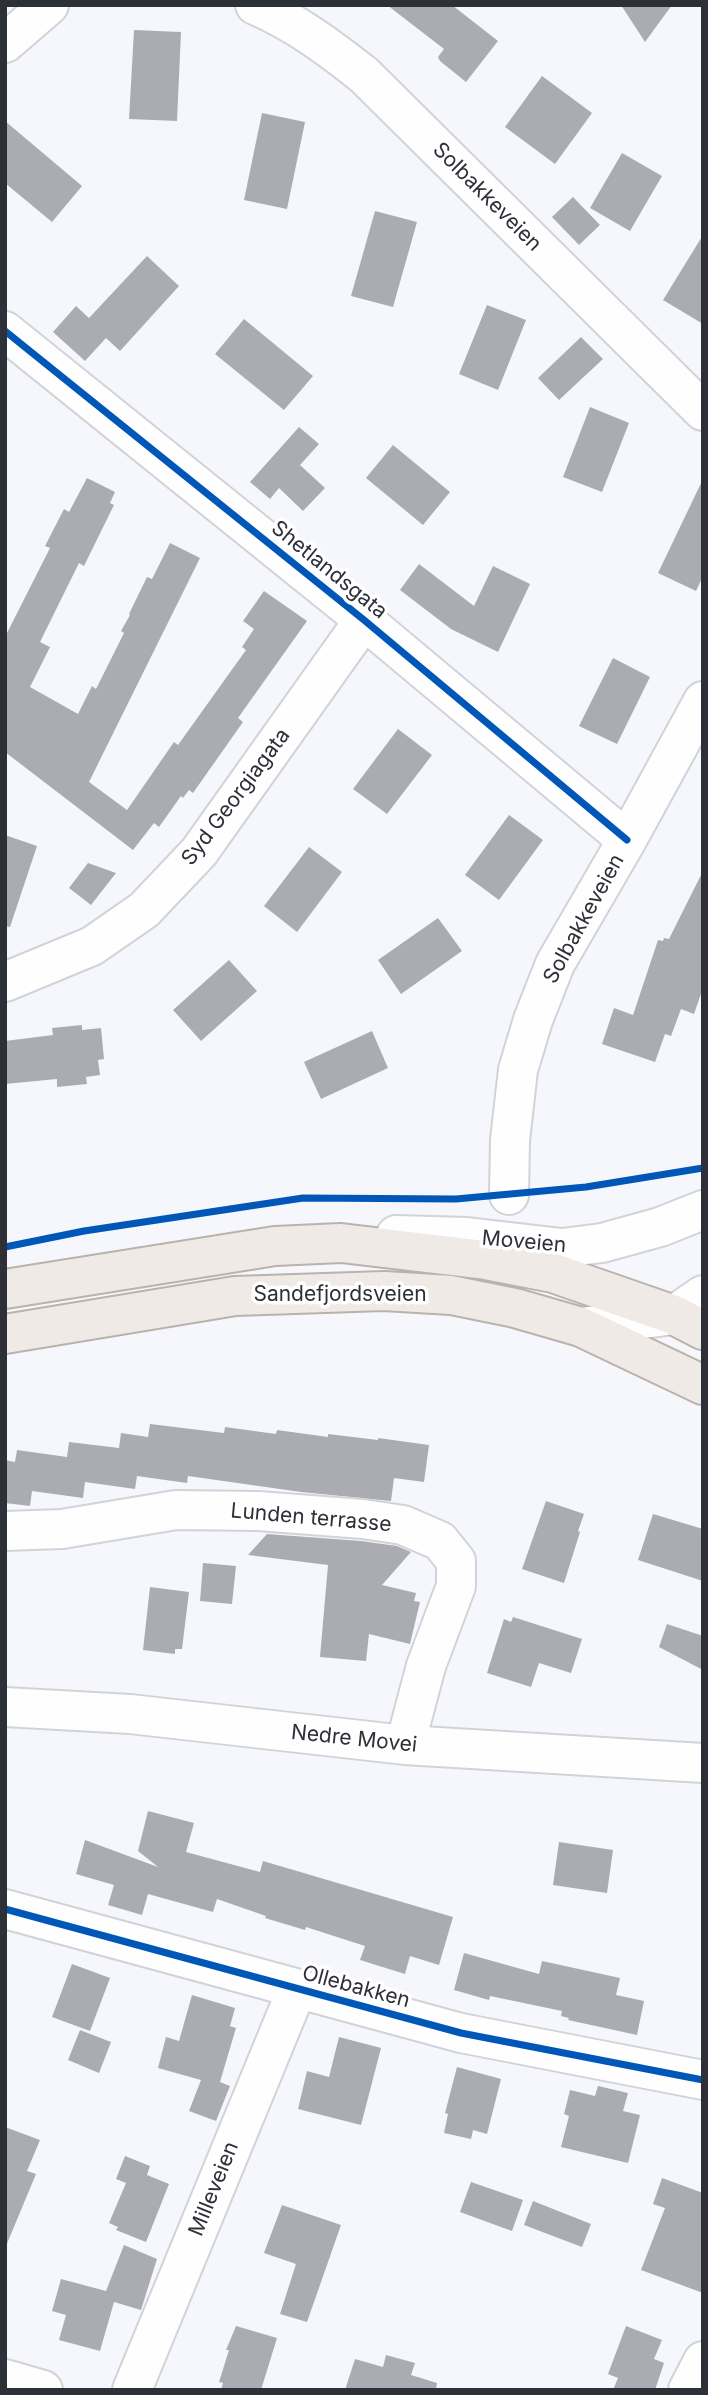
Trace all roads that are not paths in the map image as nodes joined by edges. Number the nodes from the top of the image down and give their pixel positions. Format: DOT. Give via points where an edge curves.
graph roads {
  1 [pos="49,5"];
  2 [pos="255,5"];
  3 [pos="5,43"];
  4 [pos="5,331"];
  5 [pos="703,411"];
  6 [pos="364,621"];
  7 [pos="703,701"];
  8 [pos="627,839"];
  9 [pos="5,982"];
  10 [pos="509,1195"];
  11 [pos="703,1210"];
  12 [pos="341,1243"];
  13 [pos="5,1289"];
  14 [pos="693,1313"];
  15 [pos="582,1327"];
  16 [pos="5,1334"];
  17 [pos="703,1385"];
  18 [pos="5,1531"];
  19 [pos="5,1707"];
  20 [pos="404,1745"];
  21 [pos="703,1763"];
  22 [pos="5,1909"];
  23 [pos="297,1989"];
  24 [pos="703,2080"];
  25 [pos="703,2361"];
  26 [pos="5,2379"];
  27 [pos="43,2390"];
  28 [pos="132,2390"];
  29 [pos="688,2390"];
  1 -- 3 [label="street"];
  2 -- 5 [label="street, Solbakkeveien" via="326,44 364,75"];
  4 -- 6 [label="street, Shetlandsgata"];
  6 -- 8 [label="street, Shetlandsgata"];
  6 -- 9 [label="street, Syd Georgiagata" via="199,852 144,910 92,946"];
  7 -- 8 [label="street, Solbakkeveien"];
  8 -- 10 [label="street, Solbakkeveien" via="555,964 533,1020 518,1070"];
  11 -- 12 [label="street, Moveien" via="603,1243 562,1248 467,1237 386,1235"];
  12 -- 13 [label="main road, Sandefjordsveien" via="275,1246"];
  12 -- 14 [label="main road, Sandefjordsveien" via="553,1273"];
  14 -- 15 [label="street"];
  15 -- 16 [label="main road, Sandefjordsveien" via="451,1295 383,1291 235,1296"];
  15 -- 17 [label="main road, Sandefjordsveien"];
  18 -- 20 [label="street, Lunden terrasse" via="62,1529 176,1510 258,1511 363,1518 403,1525 440,1541 456,1561 456,1586 426,1666"];
  19 -- 20 [label="street, Nedre Movei" via="130,1714"];
  20 -- 21 [label="street, Nedre Movei"];
  22 -- 23 [label="street, Ollebakken"];
  23 -- 24 [label="street, Ollebakken" via="461,2034"];
  23 -- 28 [label="street, Milleveien"];
  25 -- 29 [label="street"];
  26 -- 27 [label="street"];
}
